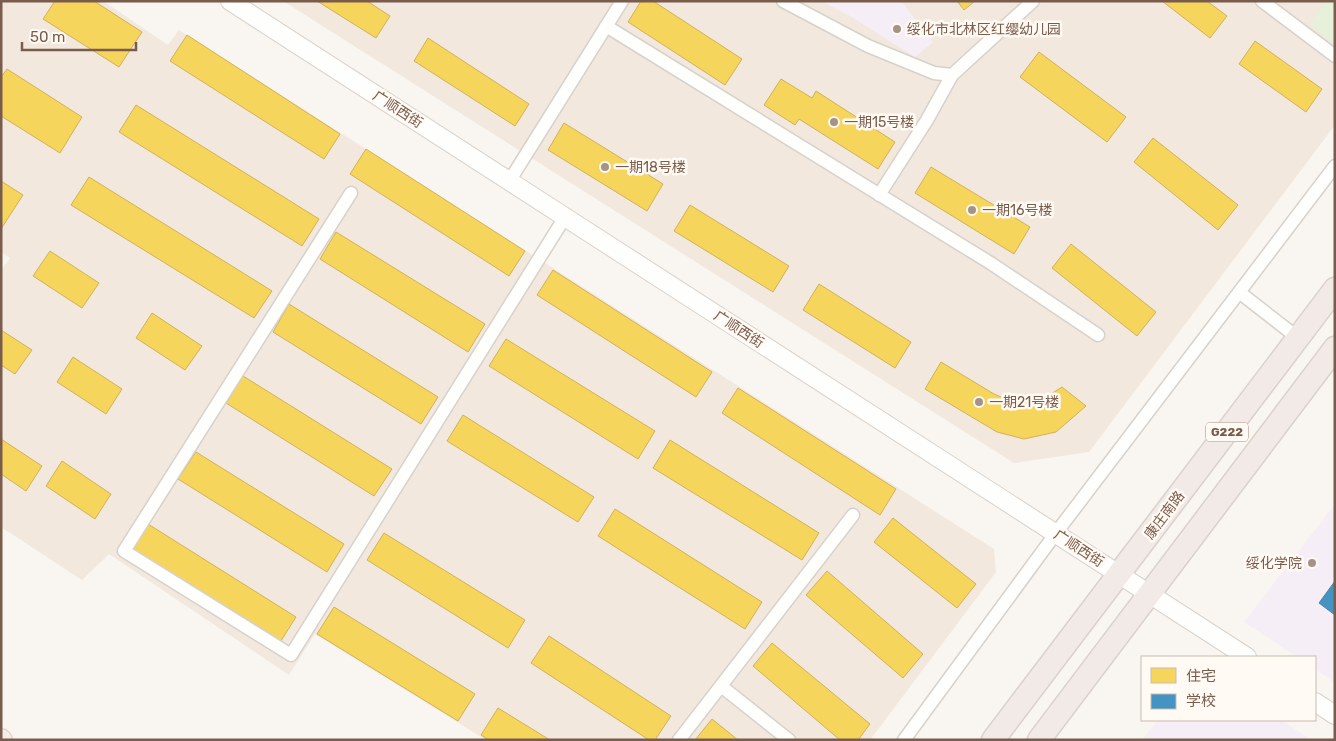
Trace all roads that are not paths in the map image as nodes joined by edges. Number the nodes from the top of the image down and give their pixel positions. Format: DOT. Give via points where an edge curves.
graph roads {
  1 [pos="230,1"];
  2 [pos="622,1"];
  3 [pos="783,1"];
  4 [pos="1262,1"];
  5 [pos="1025,4"];
  6 [pos="606,26"];
  7 [pos="1335,56"];
  8 [pos="952,75"];
  9 [pos="1335,166"];
  10 [pos="510,180"];
  11 [pos="351,193"];
  12 [pos="879,194"];
  13 [pos="566,216"];
  14 [pos="1335,290"];
  15 [pos="1238,292"];
  16 [pos="1098,335"];
  17 [pos="1298,338"];
  18 [pos="1335,348"];
  19 [pos="853,515"];
  20 [pos="1056,534"];
  21 [pos="1119,574"];
  22 [pos="1149,593"];
  23 [pos="1245,656"];
  24 [pos="721,686"];
  25 [pos="1316,703"];
  26 [pos="1335,715"];
  27 [pos="680,740"];
  28 [pos="789,740"];
  29 [pos="904,740"];
  30 [pos="993,740"];
  31 [pos="1039,740"];
  1 -- 10 [label="main road, 广顺西街"];
  2 -- 6 [label="street"];
  3 -- 8 [label="street" via="868,46 934,73"];
  4 -- 7 [label="street"];
  5 -- 8 [label="street"];
  6 -- 10 [label="street"];
  6 -- 12 [label="street"];
  8 -- 12 [label="street"];
  9 -- 15 [label="street"];
  10 -- 13 [label="main road, 广顺西街"];
  11 -- 13 [label="street" via="124,551 291,655"];
  12 -- 16 [label="street"];
  13 -- 20 [label="main road, 广顺西街"];
  14 -- 17 [label="highway, 康庄南路 / G222"];
  15 -- 17 [label="street"];
  15 -- 20 [label="street"];
  17 -- 21 [label="highway, 康庄南路 / G222"];
  18 -- 22 [label="highway, G222"];
  19 -- 24 [label="street"];
  20 -- 21 [label="main road, 广顺西街"];
  20 -- 29 [label="street"];
  21 -- 22 [label="main road, 广顺西街"];
  21 -- 30 [label="highway, 康庄南路 / G222"];
  22 -- 23 [label="main road, 广顺西街"];
  22 -- 31 [label="highway, G222"];
  24 -- 27 [label="street"];
  24 -- 28 [label="street"];
  25 -- 26 [label="main road"];
}
